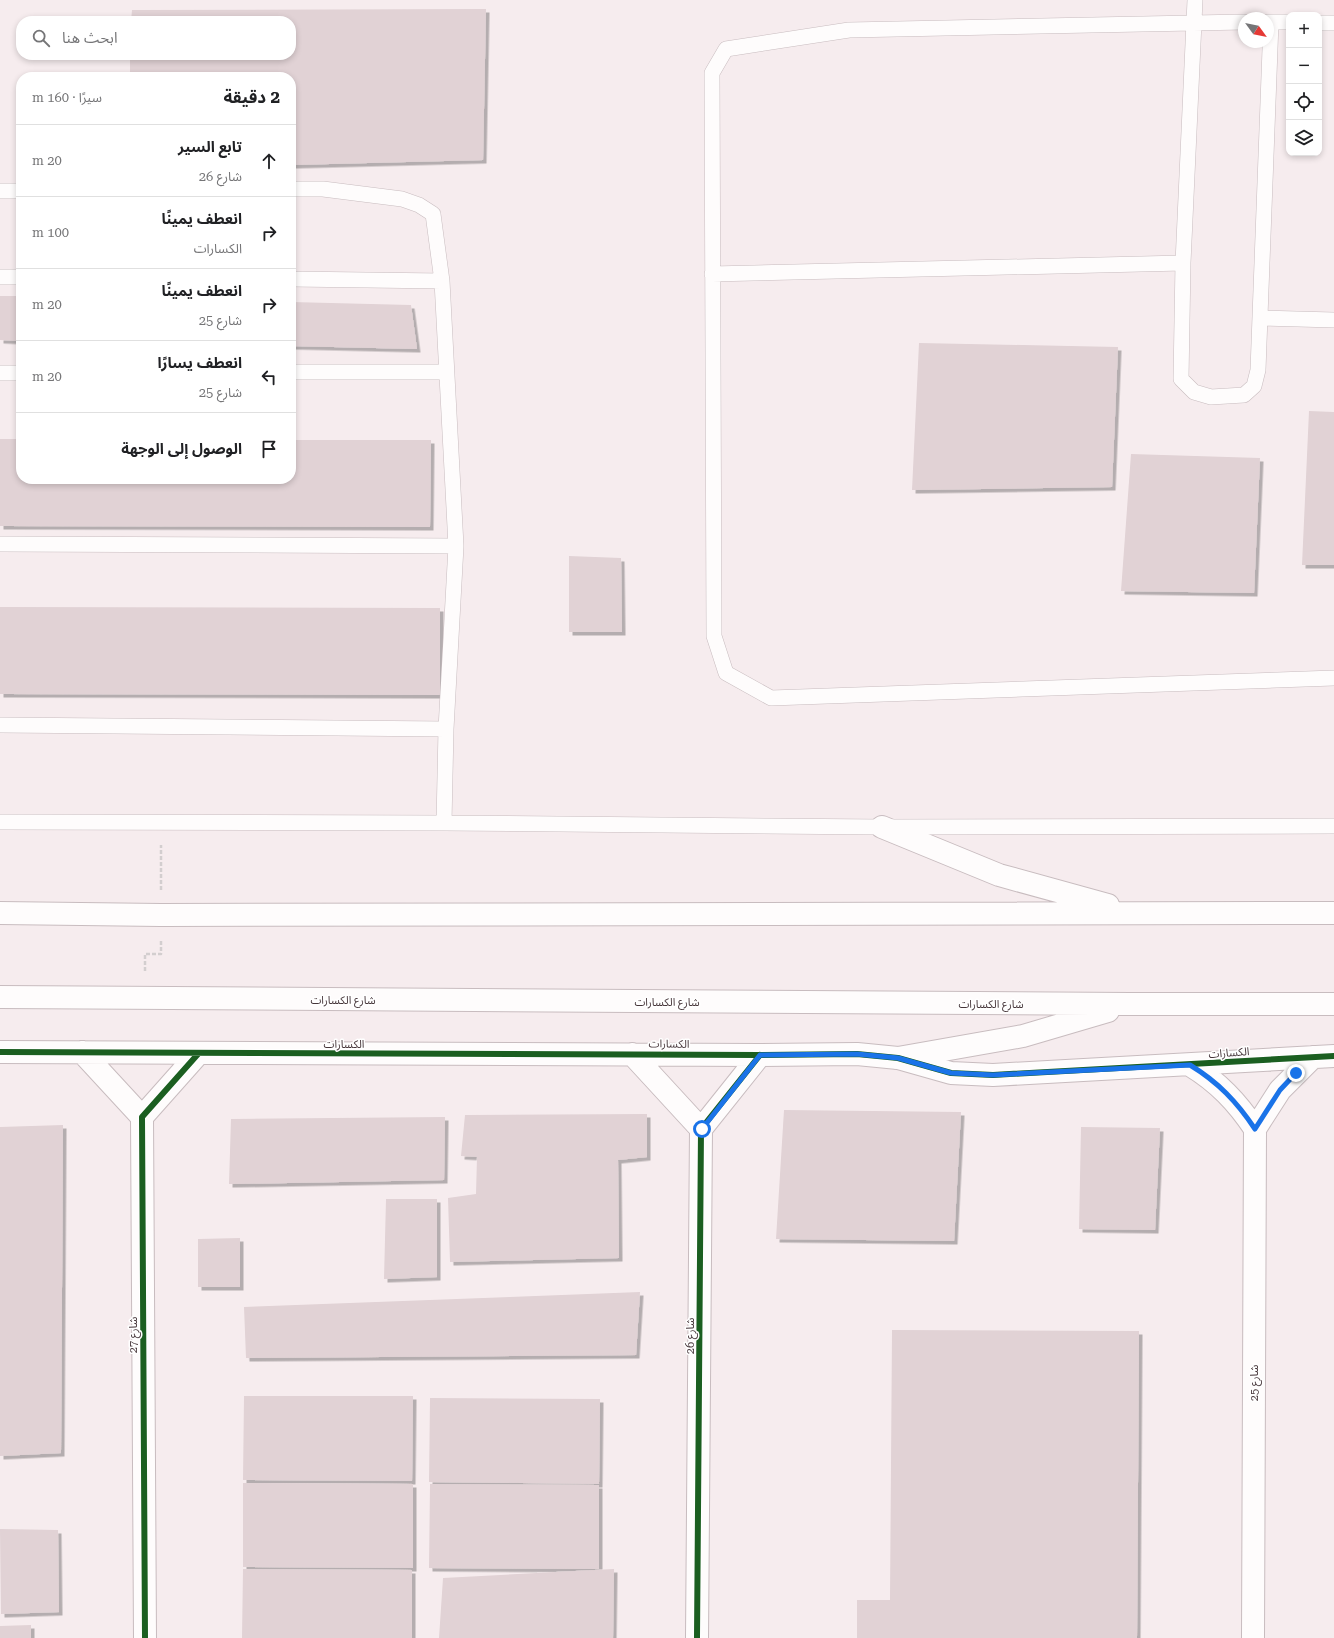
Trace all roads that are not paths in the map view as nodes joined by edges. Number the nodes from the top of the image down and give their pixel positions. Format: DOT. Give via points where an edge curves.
graph roads {
  1 [pos="1195,0"];
  2 [pos="1238,22"];
  3 [pos="1274,22"];
  4 [pos="1286,22"];
  5 [pos="1195,23"];
  6 [pos="1322,23"];
  7 [pos="1334,23"];
  8 [pos="1269,48"];
  9 [pos="296,189"];
  10 [pos="0,191"];
  11 [pos="16,191"];
  12 [pos="1183,263"];
  13 [pos="712,274"];
  14 [pos="0,277"];
  15 [pos="16,277"];
  16 [pos="296,279"];
  17 [pos="442,281"];
  18 [pos="1260,318"];
  19 [pos="1334,320"];
  20 [pos="296,372"];
  21 [pos="446,372"];
  22 [pos="0,373"];
  23 [pos="16,373"];
  24 [pos="0,544"];
  25 [pos="456,546"];
  26 [pos="1334,678"];
  27 [pos="0,725"];
  28 [pos="446,729"];
  29 [pos="0,822"];
  30 [pos="444,823"];
  31 [pos="1334,826"];
  32 [pos="882,827"];
  33 [pos="0,913"];
  34 [pos="1140,913"];
  35 [pos="1334,913"];
  36 [pos="0,997"];
  37 [pos="1130,1004"];
  38 [pos="1334,1004"];
  39 [pos="0,1052"];
  40 [pos="82,1052"];
  41 [pos="198,1054"];
  42 [pos="632,1054"];
  43 [pos="760,1055"];
  44 [pos="1334,1056"];
  45 [pos="1313,1057"];
  46 [pos="898,1058"];
  47 [pos="1190,1065"];
  48 [pos="142,1117"];
  49 [pos="702,1129"];
  50 [pos="1255,1129"];
  51 [pos="145,1638"];
  52 [pos="697,1638"];
  53 [pos="1253,1638"];
  1 -- 5 [label="lane"];
  2 -- 5 [label="lane"];
  3 -- 4 [label="lane"];
  5 -- 12 [label="lane"];
  5 -- 13 [label="lane" via="849,30 726,50 712,73"];
  6 -- 7 [label="lane"];
  8 -- 18 [label="lane"];
  9 -- 17 [label="lane" via="323,189 402,199 419,205 433,214"];
  10 -- 11 [label="lane"];
  12 -- 13 [label="lane"];
  12 -- 18 [label="lane" via="1181,379 1194,392 1211,396 1244,396 1254,386 1258,370"];
  13 -- 26 [label="lane" via="714,636 726,673 771,698"];
  14 -- 15 [label="lane"];
  16 -- 17 [label="lane"];
  17 -- 21 [label="lane"];
  18 -- 19 [label="lane"];
  20 -- 21 [label="lane"];
  21 -- 25 [label="lane"];
  22 -- 23 [label="lane"];
  24 -- 25 [label="lane"];
  25 -- 28 [label="lane"];
  27 -- 28 [label="lane"];
  28 -- 30 [label="lane"];
  29 -- 30 [label="lane"];
  30 -- 32 [label="lane"];
  31 -- 32 [label="lane"];
  32 -- 34 [label="street" via="999,875"];
  33 -- 34 [label="street"];
  34 -- 35 [label="street"];
  36 -- 37 [label="street, شارع الكسارات"];
  37 -- 38 [label="street, شارع الكسارات"];
  37 -- 46 [label="street" via="1023,1036"];
  39 -- 40 [label="street, الكسارات"];
  40 -- 41 [label="street, الكسارات"];
  40 -- 48 [label="street"];
  41 -- 42 [label="street, الكسارات"];
  41 -- 48 [label="street"];
  42 -- 43 [label="street, الكسارات"];
  42 -- 49 [label="street"];
  43 -- 46 [label="street, الكسارات" via="857,1054"];
  43 -- 49 [label="street"];
  44 -- 45 [label="street, الكسارات"];
  45 -- 47 [label="street, الكسارات"];
  45 -- 50 [label="street" via="1280,1090"];
  46 -- 47 [label="street, الكسارات" via="951,1073 993,1075"];
  47 -- 50 [label="street" via="1210,1077 1227,1092"];
  48 -- 51 [label="street, شارع 27"];
  49 -- 52 [label="street, شارع 26"];
  50 -- 53 [label="street, شارع 25"];
}
